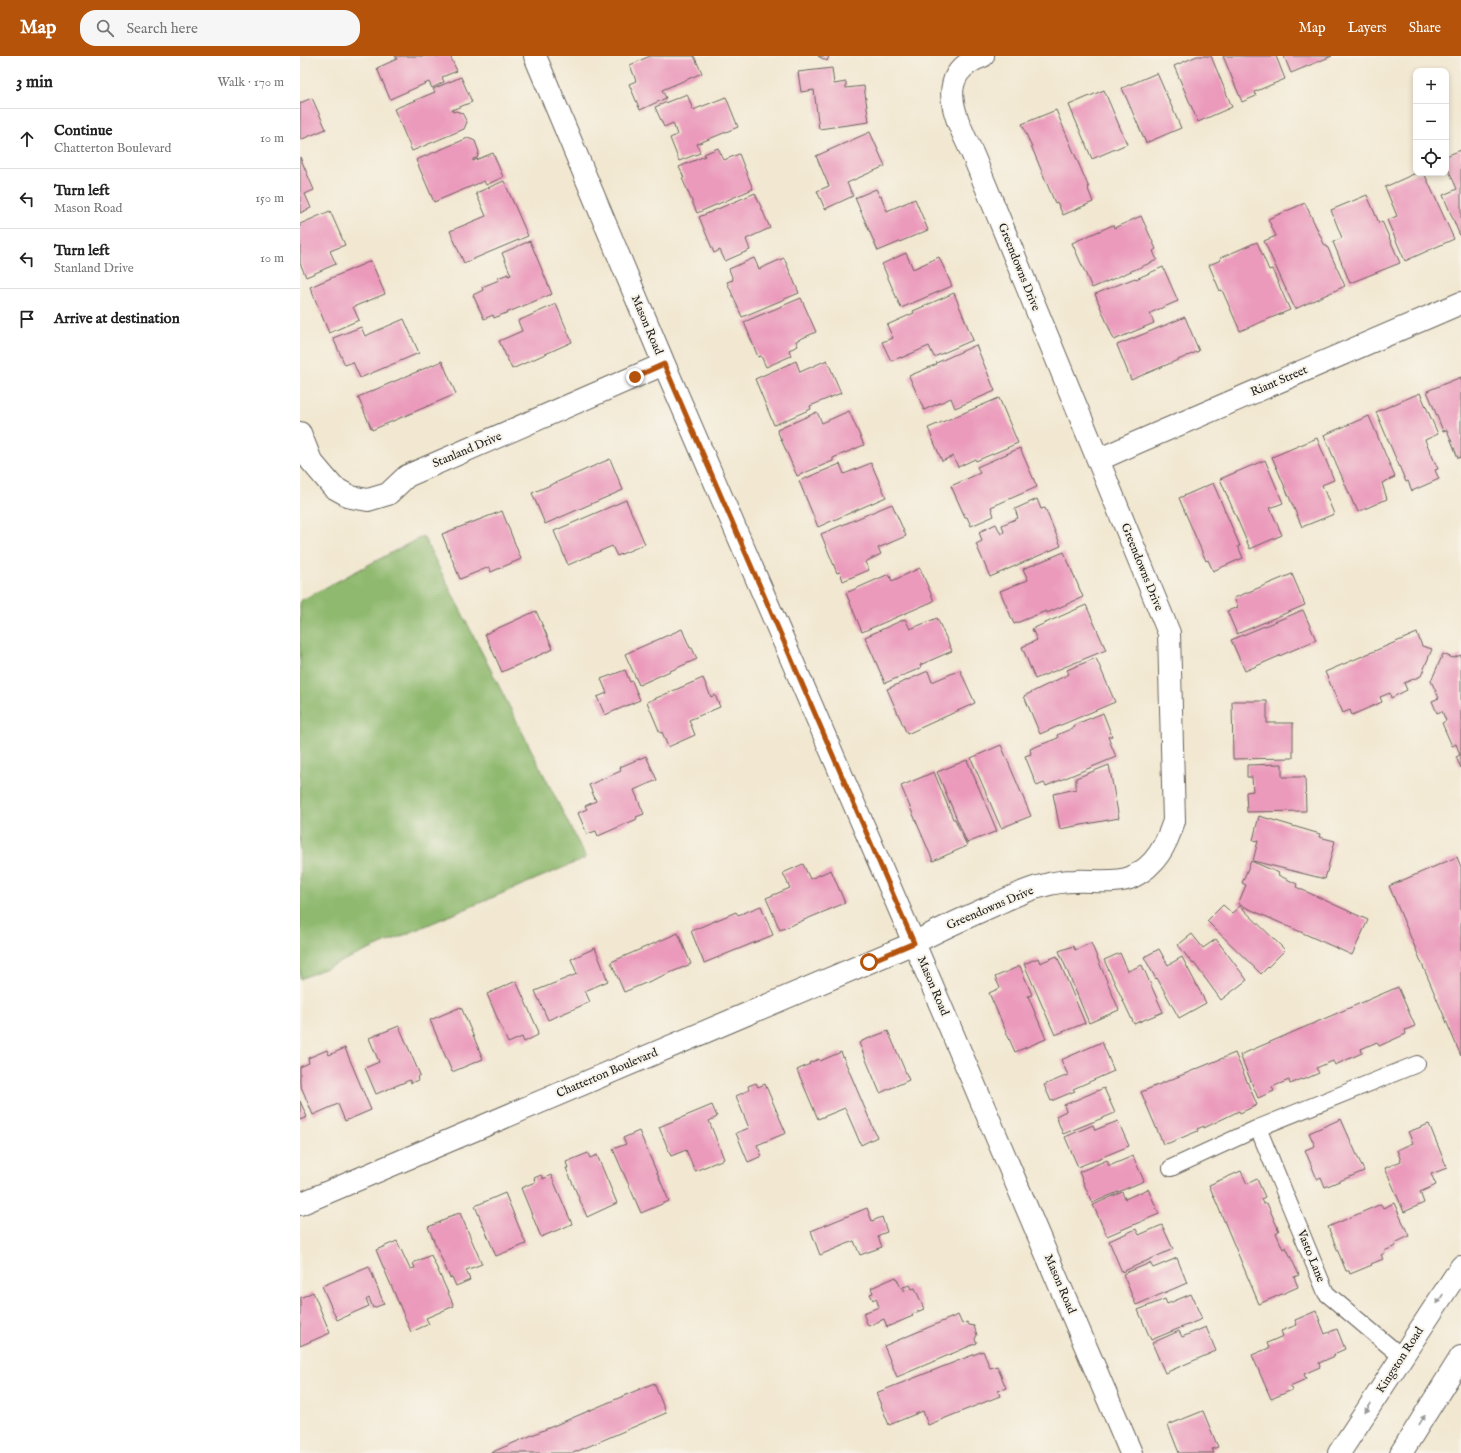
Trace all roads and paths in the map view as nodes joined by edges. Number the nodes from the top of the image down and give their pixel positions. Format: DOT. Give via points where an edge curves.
graph roads {
  1 [pos="535,56"];
  2 [pos="982,56"];
  3 [pos="1461,303"];
  4 [pos="664,364"];
  5 [pos="300,433"];
  6 [pos="1098,460"];
  7 [pos="914,943"];
  8 [pos="1417,1064"];
  9 [pos="1258,1128"];
  10 [pos="1171,1168"];
  11 [pos="300,1204"];
  12 [pos="1461,1267"];
  13 [pos="1402,1357"];
  14 [pos="1461,1357"];
  15 [pos="1131,1453"];
  16 [pos="1339,1453"];
  17 [pos="1401,1453"];
  1 -- 4 [label="street, Mason Road"];
  2 -- 6 [label="street, Greendowns Drive" via="969,61 951,87 957,120"];
  3 -- 6 [label="street, Riant Street"];
  4 -- 5 [label="street, Stanland Drive" via="407,476 388,494 368,500 351,497 333,487 311,461"];
  4 -- 7 [label="street, Mason Road"];
  6 -- 7 [label="street, Greendowns Drive" via="1169,632 1174,821 1169,835 1154,861 1145,870 1130,878 1074,881 1042,886 1017,894"];
  7 -- 11 [label="street, Chatterton Boulevard"];
  7 -- 15 [label="street, Mason Road"];
  8 -- 9 [label="lane"];
  9 -- 10 [label="lane"];
  9 -- 13 [label="lane, Vasto Lane" via="1326,1293"];
  12 -- 13 [label="street, Kingston Road, one-way"];
  13 -- 16 [label="street, Kingston Road, one-way"];
  17 -- 14 [label="street, one-way"];
}
